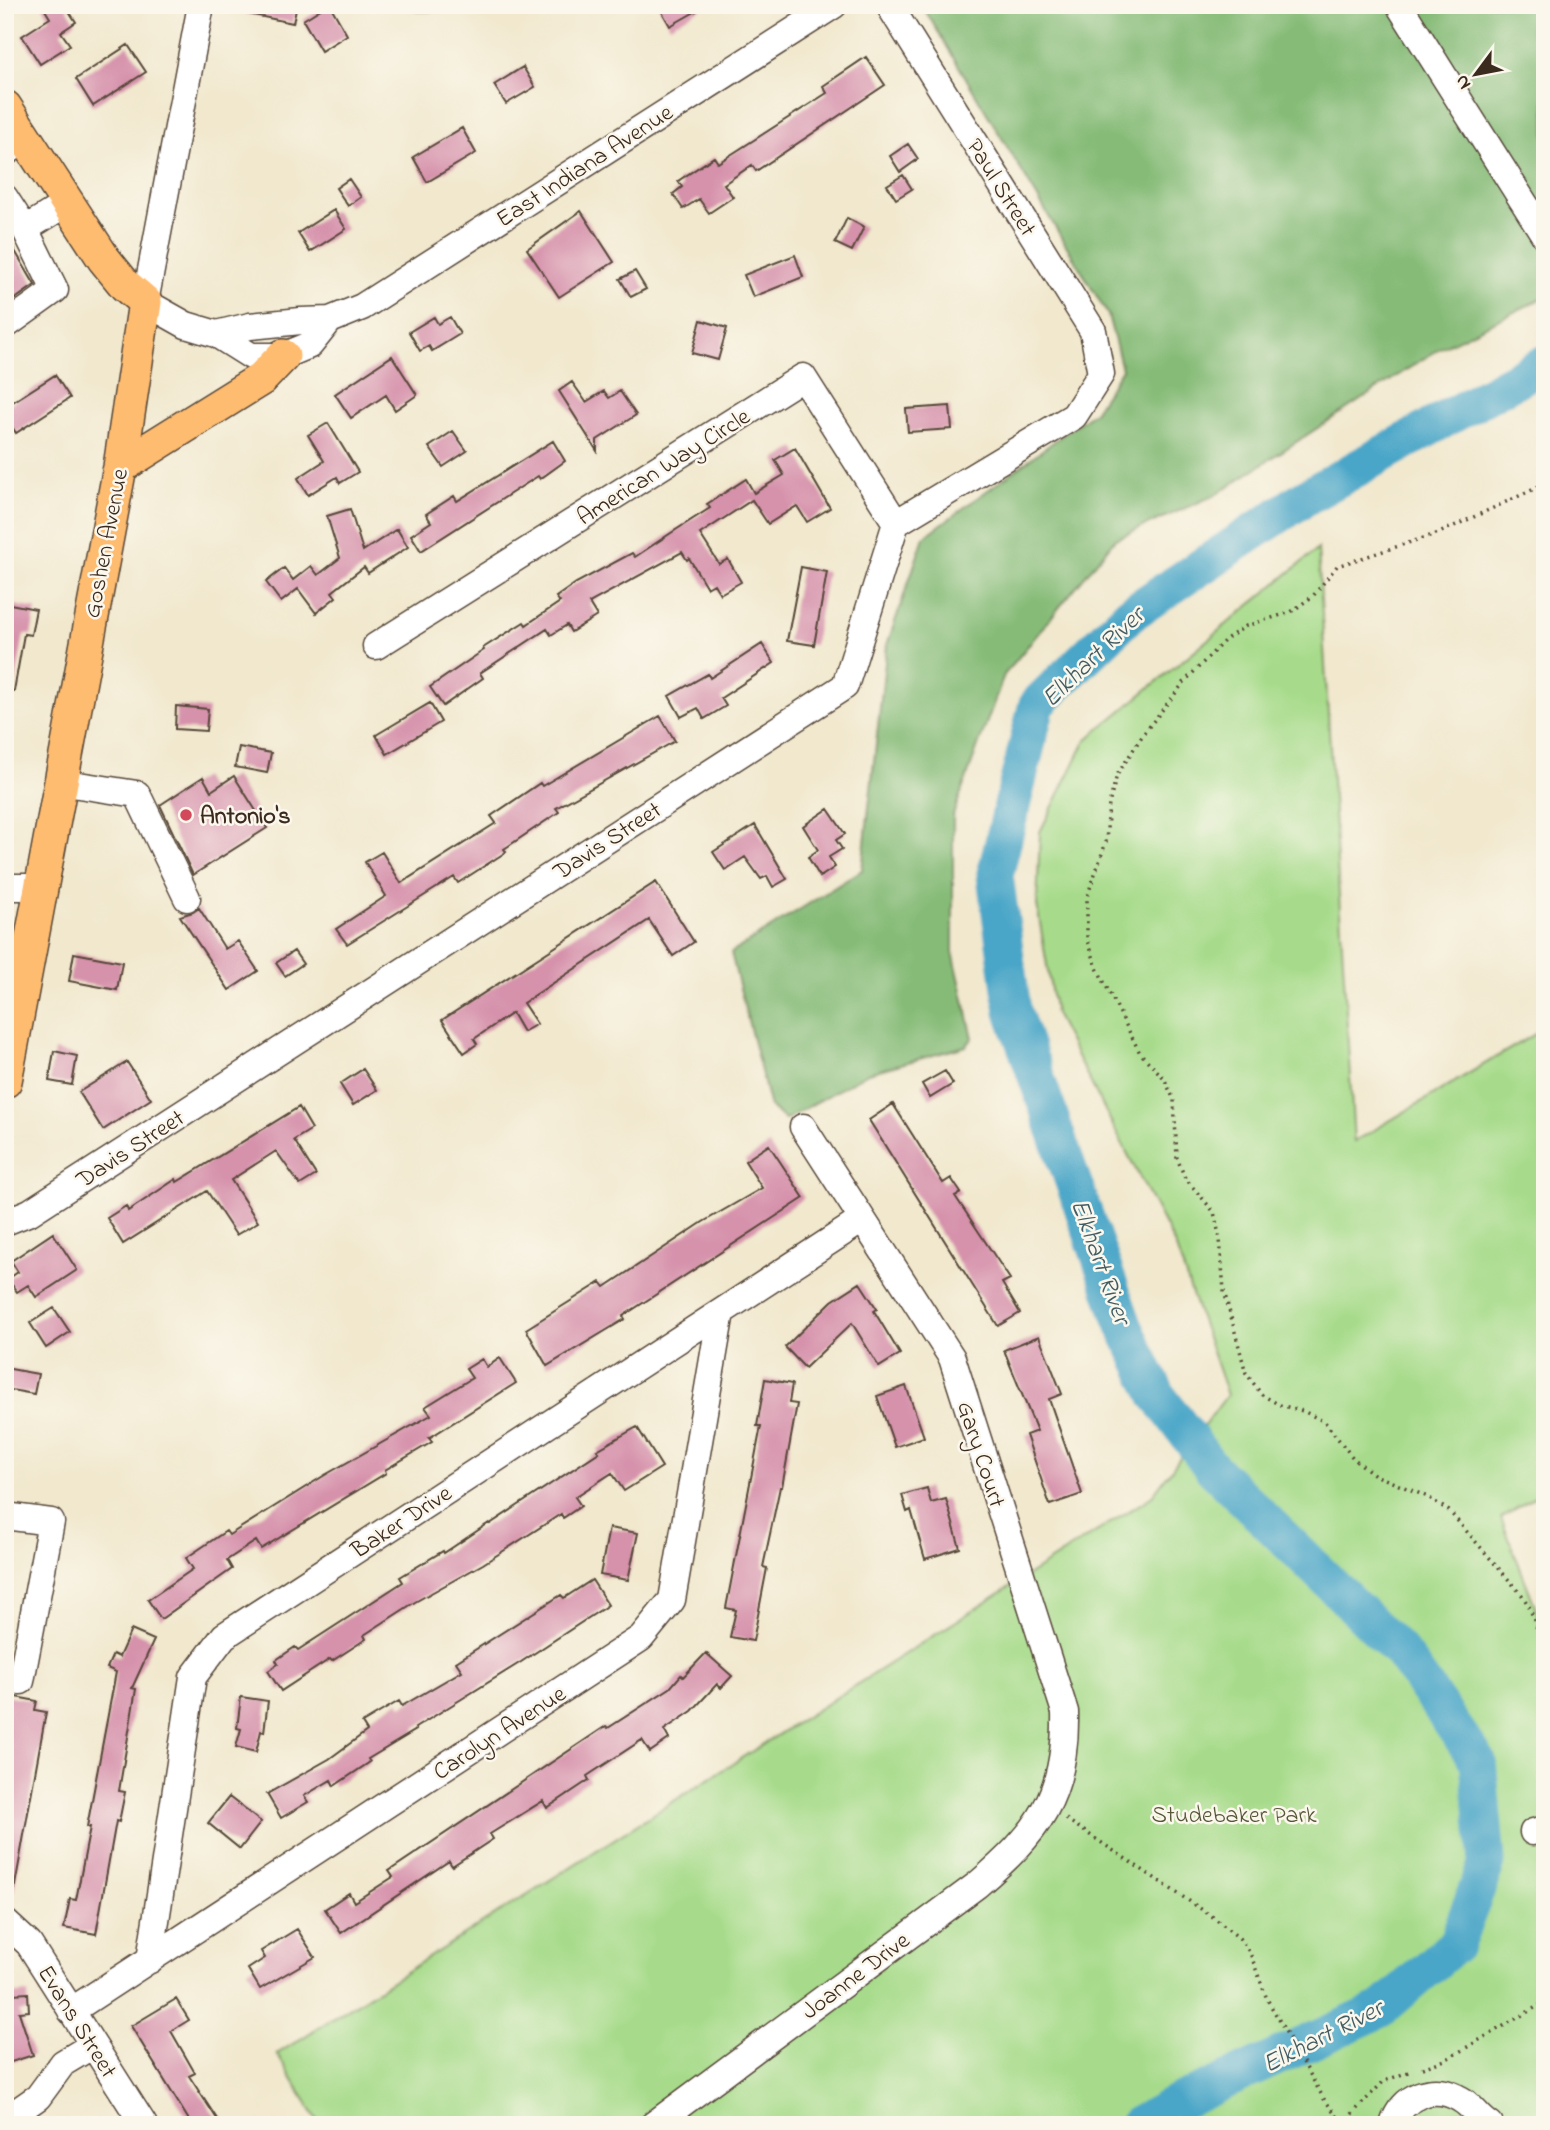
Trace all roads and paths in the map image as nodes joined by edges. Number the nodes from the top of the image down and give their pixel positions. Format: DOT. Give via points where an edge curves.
graph roads {
  1 [pos="201,5"];
  2 [pos="834,5"];
  3 [pos="889,5"];
  4 [pos="1399,5"];
  5 [pos="5,107"];
  6 [pos="16,146"];
  7 [pos="5,198"];
  8 [pos="67,203"];
  9 [pos="25,229"];
  10 [pos="1542,231"];
  11 [pos="145,302"];
  12 [pos="330,320"];
  13 [pos="5,326"];
  14 [pos="216,334"];
  15 [pos="283,356"];
  16 [pos="120,467"];
  17 [pos="1545,484"];
  18 [pos="896,523"];
  19 [pos="376,646"];
  20 [pos="60,782"];
  21 [pos="5,887"];
  22 [pos="40,887"];
  23 [pos="187,898"];
  24 [pos="5,1081"];
  25 [pos="803,1127"];
  26 [pos="862,1220"];
  27 [pos="5,1222"];
  28 [pos="721,1312"];
  29 [pos="5,1516"];
  30 [pos="1545,1655"];
  31 [pos="5,1679"];
  32 [pos="1044,1812"];
  33 [pos="5,1922"];
  34 [pos="150,1961"];
  35 [pos="1545,2002"];
  36 [pos="71,2011"];
  37 [pos="93,2045"];
  38 [pos="16,2119"];
  39 [pos="1343,2123"];
  40 [pos="144,2125"];
  41 [pos="653,2125"];
  42 [pos="1334,2125"];
  43 [pos="1393,2125"];
  44 [pos="1490,2125"];
  1 -- 11 [label="street, Goshen Avenue"];
  2 -- 12 [label="street, East Indiana Avenue" via="362,307"];
  3 -- 18 [label="street, Paul Street" via="1093,331 1101,374 1074,416"];
  4 -- 10 [label="street"];
  5 -- 6 [label="main road"];
  6 -- 8 [label="main road"];
  7 -- 9 [label="street"];
  8 -- 9 [label="street"];
  8 -- 11 [label="main road" via="104,259"];
  9 -- 13 [label="street" via="55,290"];
  11 -- 14 [label="street, East Indiana Avenue" via="186,325"];
  11 -- 16 [label="main road, Goshen Avenue"];
  12 -- 14 [label="street, East Indiana Avenue" via="250,326"];
  12 -- 15 [label="street, East Indiana Avenue" via="310,345"];
  14 -- 15 [label="street, East Indiana Avenue" via="251,356"];
  15 -- 16 [label="main road" via="261,379"];
  16 -- 20 [label="main road, Goshen Avenue"];
  17 -- 30 [label="path" via="1439,533 1337,566 1313,596 1291,612 1247,626 1226,639 1186,680 1117,775 1105,842 1087,897 1087,938 1140,1053 1164,1078 1174,1100 1177,1158 1185,1178 1214,1212 1224,1291 1246,1373 1262,1395 1325,1422 1353,1458 1375,1475 1449,1511 1522,1595"];
  18 -- 19 [label="street, American Way Circle" via="803,377"];
  18 -- 27 [label="street, Davis Street" via="845,686 30,1212"];
  20 -- 22 [label="main road, Goshen Avenue"];
  20 -- 23 [label="street" via="137,794"];
  21 -- 22 [label="street"];
  22 -- 24 [label="main road, Goshen Avenue"];
  25 -- 26 [label="street, Gary Court"];
  26 -- 28 [label="street, Baker Drive"];
  26 -- 32 [label="street, Gary Court" via="952,1358 1065,1712 1066,1742 1059,1779"];
  28 -- 34 [label="street, Carolyn Avenue" via="672,1600 641,1639"];
  28 -- 34 [label="street, Baker Drive" via="224,1636 193,1677"];
  29 -- 31 [label="street" via="51,1522 21,1681"];
  32 -- 39 [label="path" via="1062,1816 1239,1938 1250,1953 1267,1999"];
  32 -- 41 [label="street, Joanne Drive" via="1004,1862 976,1885"];
  33 -- 36 [label="street, Evans Street" via="29,1944"];
  34 -- 36 [label="street, Carolyn Avenue"];
  35 -- 39 [label="path" via="1445,2060 1384,2081"];
  36 -- 37 [label="street, Evans Street"];
  37 -- 38 [label="street" via="63,2063"];
  37 -- 40 [label="street, Evans Street"];
  39 -- 42 [label="path"];
  43 -- 44 [label="street" via="1410,2099 1428,2092 1446,2092 1463,2100"];
}
